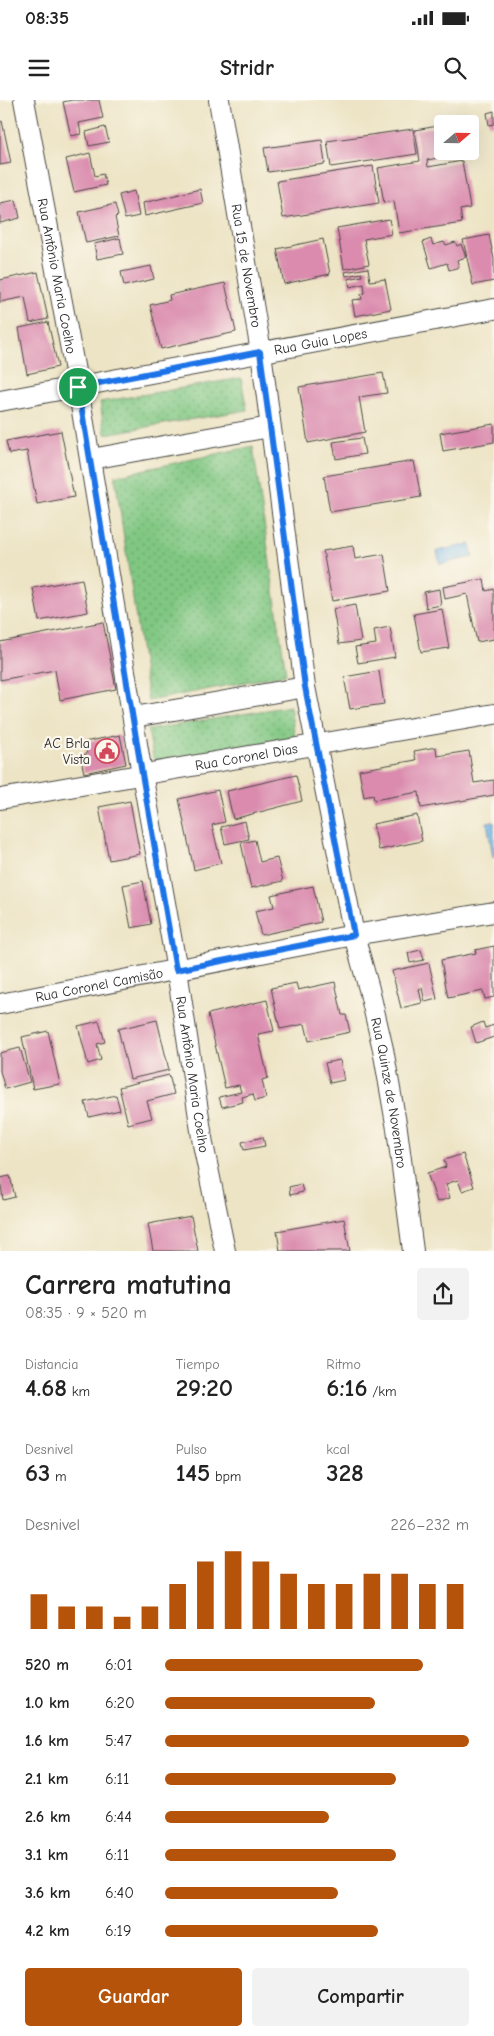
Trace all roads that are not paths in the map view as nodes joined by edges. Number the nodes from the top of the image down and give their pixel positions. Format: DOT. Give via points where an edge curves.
graph roads {
  1 [pos="24,100"];
  2 [pos="219,100"];
  3 [pos="494,309"];
  4 [pos="260,352"];
  5 [pos="78,387"];
  6 [pos="0,400"];
  7 [pos="270,427"];
  8 [pos="91,459"];
  9 [pos="305,687"];
  10 [pos="494,714"];
  11 [pos="134,716"];
  12 [pos="316,745"];
  13 [pos="142,774"];
  14 [pos="0,799"];
  15 [pos="494,912"];
  16 [pos="354,935"];
  17 [pos="176,970"];
  18 [pos="0,1004"];
  19 [pos="225,1251"];
  20 [pos="413,1251"];
  1 -- 5 [label="street, Rua Antônio Maria Coelho"];
  2 -- 4 [label="street, Rua 15 de Novembro"];
  3 -- 4 [label="street, Rua Guia Lopes"];
  4 -- 5 [label="street, Rua Guia Lopes"];
  4 -- 7 [label="street, Rua 15 de Novembro"];
  5 -- 6 [label="street, Rua Guia Lopes"];
  5 -- 8 [label="street, Rua Antônio Maria Coelho"];
  7 -- 8 [label="street"];
  7 -- 9 [label="street, Rua 15 de Novembro"];
  8 -- 11 [label="street, Rua Antônio Maria Coelho"];
  9 -- 11 [label="street"];
  9 -- 12 [label="street, Rua 15 de Novembro"];
  10 -- 12 [label="street, Rua Coronel Dias"];
  11 -- 13 [label="street, Rua Antônio Maria Coelho"];
  12 -- 13 [label="street, Rua Coronel Dias"];
  12 -- 16 [label="street, Rua 15 de Novembro"];
  13 -- 14 [label="street, Rua Coronel Dias"];
  13 -- 17 [label="street, Rua Antônio Maria Coelho"];
  15 -- 16 [label="street, Rua Coronel Camisão"];
  16 -- 17 [label="street, Rua Coronel Camisão"];
  16 -- 20 [label="street, Rua Quinze de Novembro" via="383,1049"];
  17 -- 18 [label="street, Rua Coronel Camisão"];
  17 -- 19 [label="street, Rua Antônio Maria Coelho" via="203,1144"];
}
